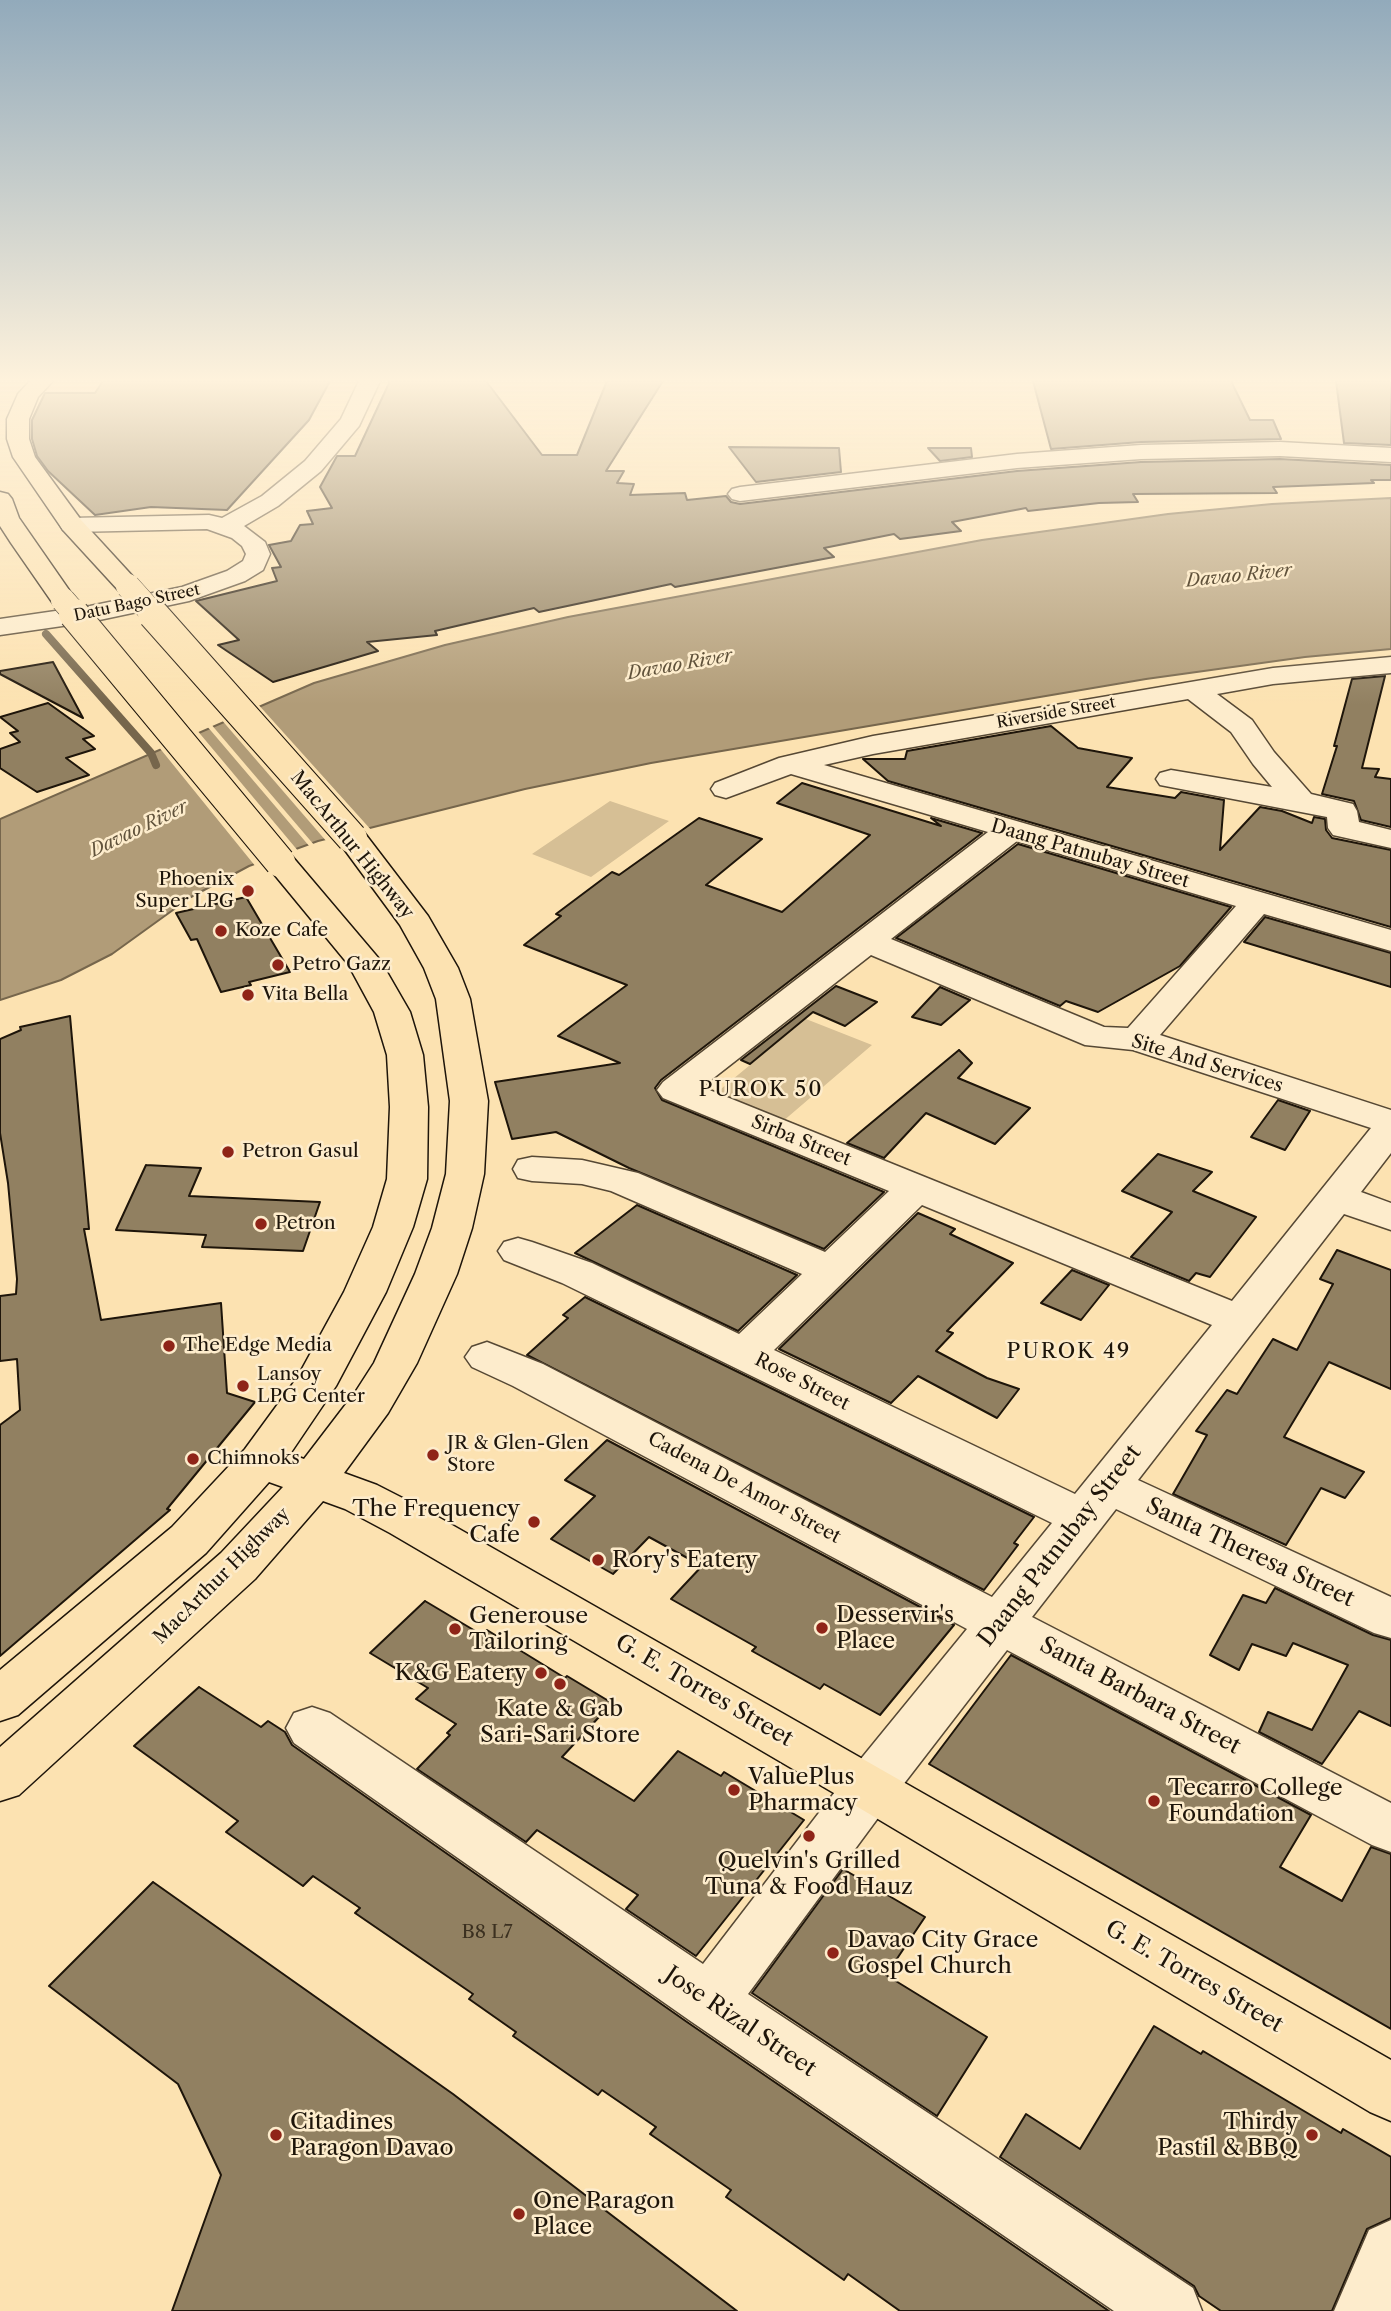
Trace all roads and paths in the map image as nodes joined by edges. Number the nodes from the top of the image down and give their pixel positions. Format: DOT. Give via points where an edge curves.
graph roads {
  1 [pos="44,489"];
  2 [pos="285,489"];
  3 [pos="783,489"];
  4 [pos="740,494"];
  5 [pos="0,499"];
  6 [pos="156,522"];
  7 [pos="72,525"];
  8 [pos="226,526"];
  9 [pos="91,547"];
  10 [pos="0,627"];
  11 [pos="1391,666"];
  12 [pos="1194,690"];
  13 [pos="789,764"];
  14 [pos="1171,779"];
  15 [pos="726,789"];
  16 [pos="1300,801"];
  17 [pos="1010,831"];
  18 [pos="1391,838"];
  19 [pos="1256,903"];
  20 [pos="1391,941"];
  21 [pos="868,942"];
  22 [pos="1137,1039"];
  23 [pos="1391,1122"];
  24 [pos="1391,1128"];
  25 [pos="533,1169"];
  26 [pos="916,1188"];
  27 [pos="1336,1197"];
  28 [pos="1391,1217"];
  29 [pos="518,1251"];
  30 [pos="830,1270"];
  31 [pos="1240,1320"];
  32 [pos="744,1354"];
  33 [pos="487,1357"];
  34 [pos="261,1461"];
  35 [pos="315,1480"];
  36 [pos="1096,1502"];
  37 [pos="1391,1619"];
  38 [pos="1000,1622"];
  39 [pos="0,1700"];
  40 [pos="312,1728"];
  41 [pos="0,1779"];
  42 [pos="870,1787"];
  43 [pos="1391,1829"];
  44 [pos="709,2001"];
  45 [pos="1391,2092"];
  46 [pos="1391,2252"];
  47 [pos="1170,2311"];
  48 [pos="1366,2311"];
  1 -- 7 [label="main road, MacArthur Highway"];
  2 -- 8 [label="street"];
  3 -- 4 [label="street"];
  5 -- 34 [label="main road, bridge" via="23,544 64,600 346,940 392,1012 405,1055 410,1107 407,1179 393,1227 365,1292 314,1386"];
  6 -- 7 [label="street"];
  6 -- 8 [label="street" via="200,521"];
  6 -- 9 [label="street" via="120,532"];
  7 -- 9 [label="main road, MacArthur Highway"];
  8 -- 10 [label="street, Datu Bago Street" via="253,542 258,554 254,565 223,582 120,609"];
  9 -- 35 [label="main road, MacArthur Highway, bridge" via="352,838 416,923 453,999 469,1101 465,1174 452,1228 412,1330 372,1402"];
  11 -- 12 [label="street, Riverside Street" via="1273,676"];
  12 -- 13 [label="street, Riverside Street" via="873,745"];
  12 -- 16 [label="street" via="1242,726"];
  13 -- 15 [label="street, Riverside Street"];
  13 -- 17 [label="street, Daang Patnubay Street"];
  14 -- 16 [label="street"];
  16 -- 18 [label="street" via="1342,811 1344,828"];
  17 -- 19 [label="street, Daang Patnubay Street"];
  17 -- 21 [label="street, Sirba Street"];
  19 -- 20 [label="street, Daang Patnubay Street"];
  19 -- 22 [label="street"];
  21 -- 22 [label="street, Site And Services" via="1098,1037"];
  21 -- 26 [label="street, Sirba Street" via="676,1090"];
  22 -- 23 [label="street, Site And Services"];
  24 -- 27 [label="street, Daang Patnubay Street"];
  25 -- 30 [label="street" via="582,1172 624,1182"];
  26 -- 30 [label="street"];
  26 -- 31 [label="street, Sirba Street"];
  27 -- 28 [label="street"];
  27 -- 31 [label="street, Daang Patnubay Street"];
  29 -- 32 [label="street, Rose Street" via="577,1273"];
  30 -- 32 [label="street"];
  31 -- 36 [label="street, Daang Patnubay Street"];
  32 -- 36 [label="street, Rose Street"];
  33 -- 38 [label="street, Cadena De Amor Street"];
  34 -- 35 [label="main road, G. E. Torres Street"];
  34 -- 39 [label="main road" via="189,1540"];
  35 -- 41 [label="main road, MacArthur Highway" via="238,1566"];
  35 -- 42 [label="main road, G. E. Torres Street" via="407,1521"];
  36 -- 37 [label="street, Santa Theresa Street"];
  36 -- 38 [label="street, Daang Patnubay Street"];
  38 -- 42 [label="street, Daang Patnubay Street"];
  38 -- 43 [label="street, Santa Barbara Street"];
  40 -- 44 [label="street, Jose Rizal Street"];
  42 -- 44 [label="street, Daang Patnubay Street"];
  42 -- 45 [label="main road, G. E. Torres Street"];
  44 -- 47 [label="street, Jose Rizal Street"];
  46 -- 48 [label="street"];
}
